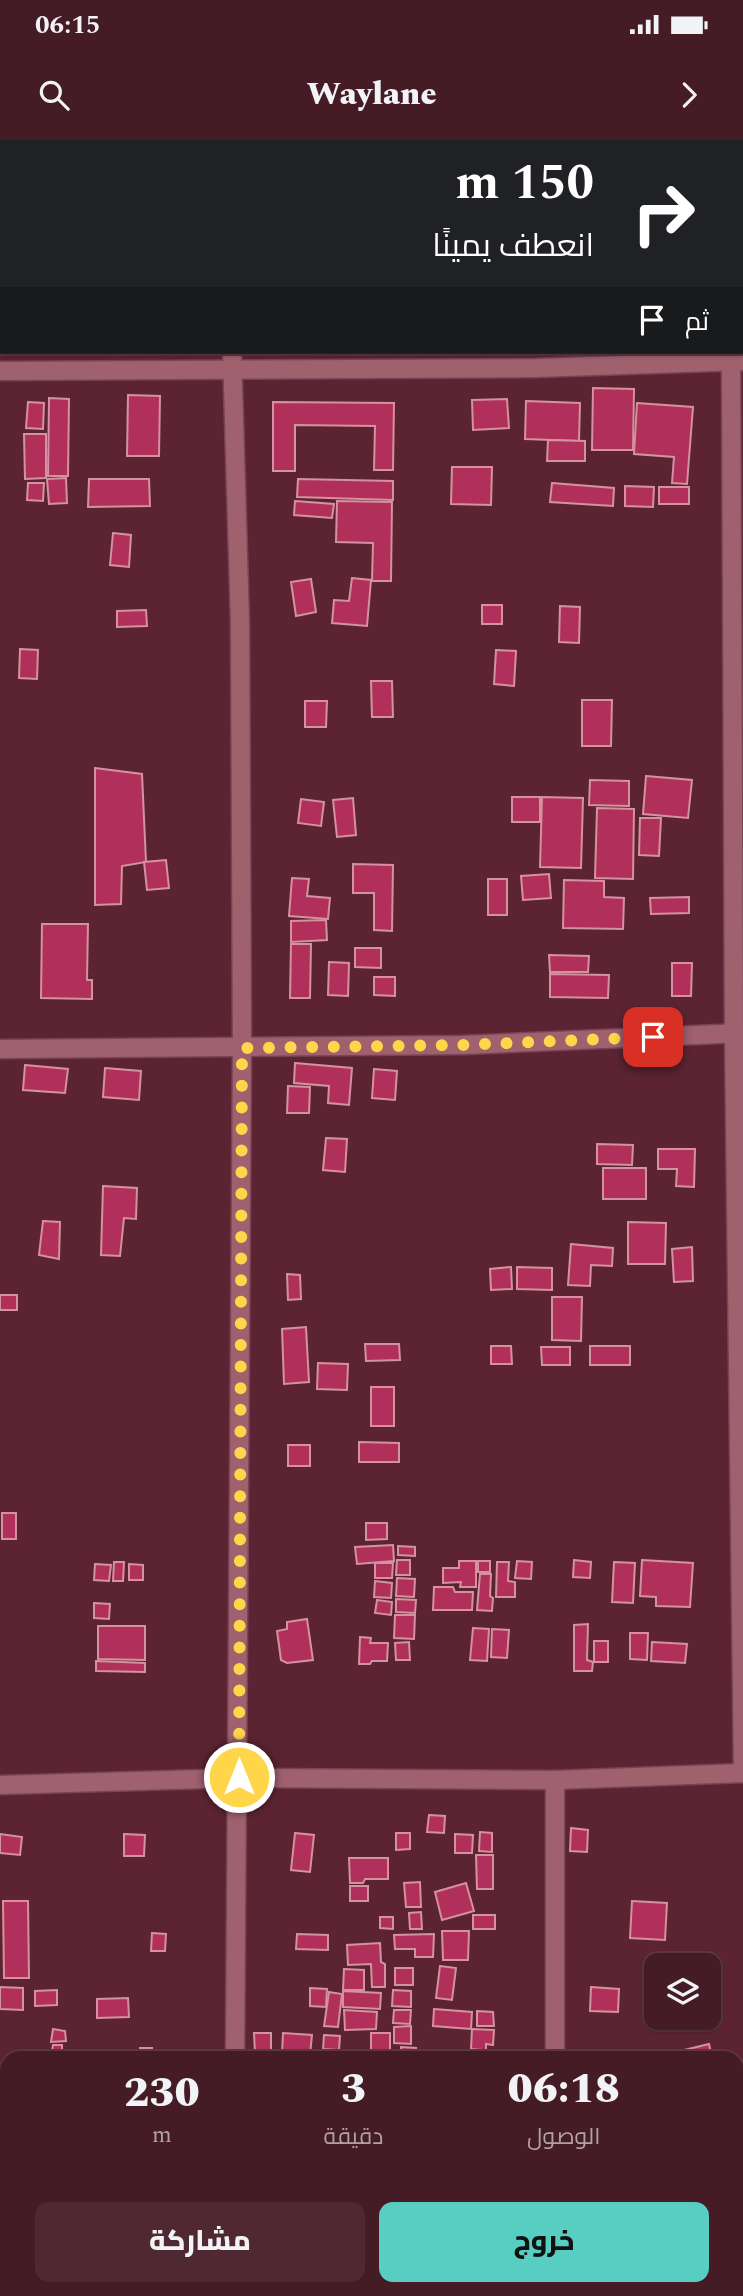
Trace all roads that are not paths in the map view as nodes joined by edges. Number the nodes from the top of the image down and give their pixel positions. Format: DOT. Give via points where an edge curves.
graph roads {
  1 [pos="232,354"];
  2 [pos="535,360"];
  3 [pos="737,361"];
  4 [pos="232,370"];
  5 [pos="0,371"];
  6 [pos="738,1033"];
  7 [pos="242,1048"];
  8 [pos="0,1049"];
  9 [pos="743,1773"];
  10 [pos="239,1777"];
  11 [pos="555,1780"];
  12 [pos="0,1785"];
  13 [pos="235,2051"];
  14 [pos="555,2051"];
  1 -- 4 [label="street"];
  2 -- 3 [label="street"];
  2 -- 4 [label="street"];
  3 -- 6 [label="street"];
  4 -- 5 [label="street"];
  4 -- 7 [label="street" via="240,623"];
  6 -- 7 [label="street" via="464,1045"];
  6 -- 9 [label="street"];
  7 -- 8 [label="street"];
  7 -- 10 [label="street"];
  9 -- 11 [label="street"];
  10 -- 11 [label="street"];
  10 -- 12 [label="street"];
  10 -- 13 [label="street"];
  11 -- 14 [label="street"];
}
